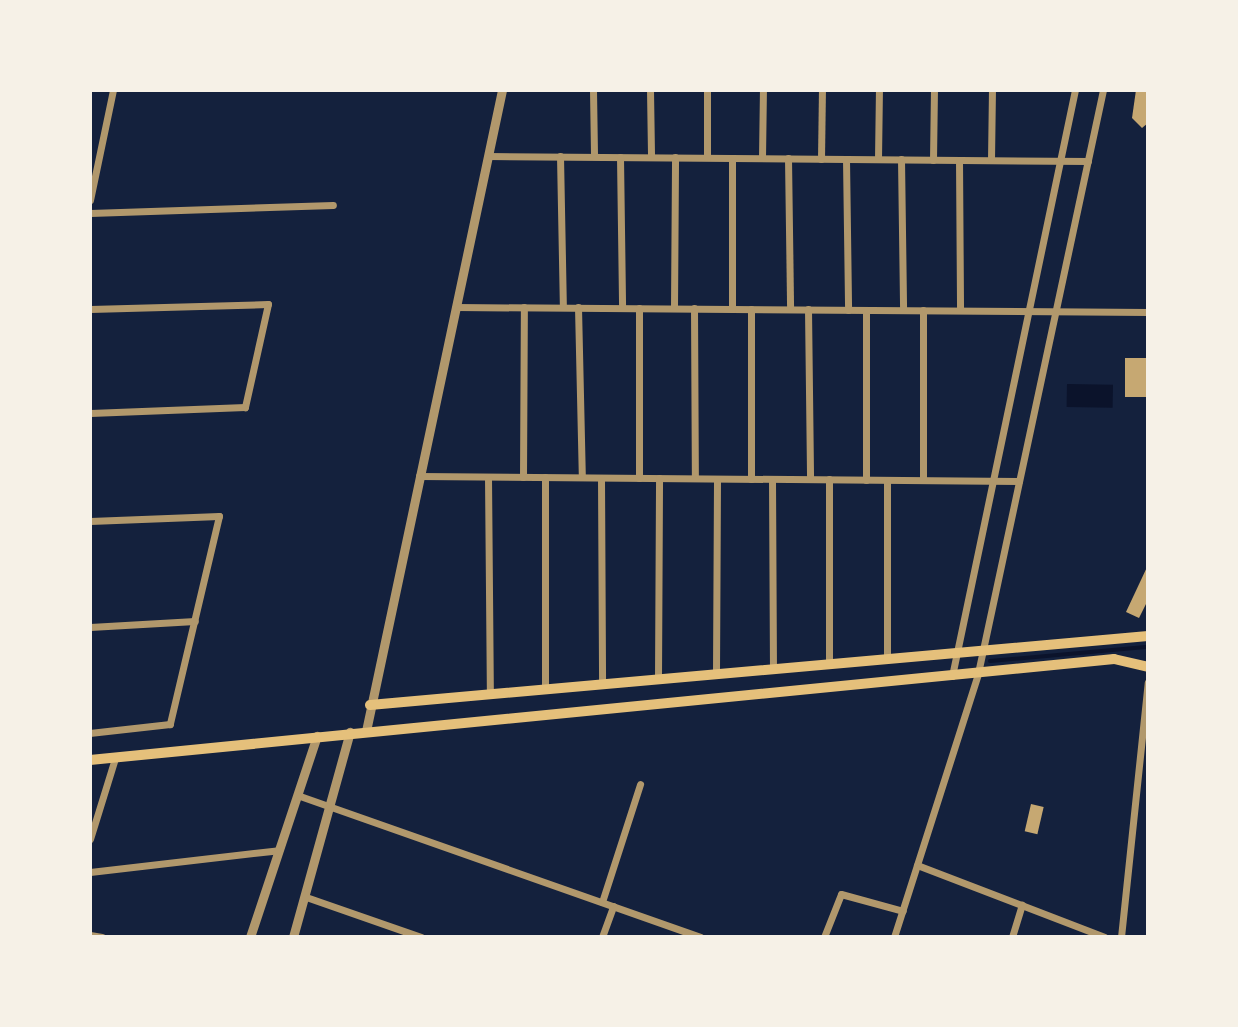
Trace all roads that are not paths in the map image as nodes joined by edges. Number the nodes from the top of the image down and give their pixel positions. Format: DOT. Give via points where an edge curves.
graph roads {
  1 [pos="113,90"];
  2 [pos="502,90"];
  3 [pos="593,90"];
  4 [pos="650,90"];
  5 [pos="707,90"];
  6 [pos="763,90"];
  7 [pos="822,90"];
  8 [pos="879,90"];
  9 [pos="934,90"];
  10 [pos="992,90"];
  11 [pos="1075,90"];
  12 [pos="1103,90"];
  13 [pos="488,156"];
  14 [pos="560,156"];
  15 [pos="594,156"];
  16 [pos="620,157"];
  17 [pos="651,157"];
  18 [pos="675,157"];
  19 [pos="707,157"];
  20 [pos="732,158"];
  21 [pos="762,158"];
  22 [pos="788,158"];
  23 [pos="821,159"];
  24 [pos="846,159"];
  25 [pos="878,159"];
  26 [pos="901,159"];
  27 [pos="933,160"];
  28 [pos="959,160"];
  29 [pos="991,160"];
  30 [pos="1060,161"];
  31 [pos="1088,161"];
  32 [pos="90,200"];
  33 [pos="333,205"];
  34 [pos="90,213"];
  35 [pos="456,307"];
  36 [pos="524,307"];
  37 [pos="563,307"];
  38 [pos="578,307"];
  39 [pos="622,308"];
  40 [pos="639,308"];
  41 [pos="674,308"];
  42 [pos="694,308"];
  43 [pos="90,309"];
  44 [pos="732,309"];
  45 [pos="751,309"];
  46 [pos="790,309"];
  47 [pos="808,309"];
  48 [pos="848,310"];
  49 [pos="866,310"];
  50 [pos="903,310"];
  51 [pos="923,310"];
  52 [pos="960,310"];
  53 [pos="1028,311"];
  54 [pos="1056,311"];
  55 [pos="1148,312"];
  56 [pos="90,413"];
  57 [pos="419,476"];
  58 [pos="488,477"];
  59 [pos="523,477"];
  60 [pos="545,477"];
  61 [pos="582,477"];
  62 [pos="601,478"];
  63 [pos="639,478"];
  64 [pos="659,478"];
  65 [pos="695,478"];
  66 [pos="717,479"];
  67 [pos="751,479"];
  68 [pos="772,479"];
  69 [pos="810,479"];
  70 [pos="829,479"];
  71 [pos="866,480"];
  72 [pos="887,480"];
  73 [pos="923,480"];
  74 [pos="993,481"];
  75 [pos="1019,481"];
  76 [pos="90,521"];
  77 [pos="195,621"];
  78 [pos="90,627"];
  79 [pos="1148,636"];
  80 [pos="983,650"];
  81 [pos="958,651"];
  82 [pos="887,658"];
  83 [pos="829,663"];
  84 [pos="1148,667"];
  85 [pos="773,668"];
  86 [pos="716,673"];
  87 [pos="978,673"];
  88 [pos="952,676"];
  89 [pos="658,679"];
  90 [pos="1148,682"];
  91 [pos="602,684"];
  92 [pos="545,689"];
  93 [pos="490,694"];
  94 [pos="370,705"];
  95 [pos="366,731"];
  96 [pos="350,732"];
  97 [pos="90,733"];
  98 [pos="317,736"];
  99 [pos="115,758"];
  100 [pos="90,760"];
  101 [pos="640,784"];
  102 [pos="297,795"];
  103 [pos="329,806"];
  104 [pos="90,839"];
  105 [pos="279,850"];
  106 [pos="917,865"];
  107 [pos="90,872"];
  108 [pos="306,897"];
  109 [pos="602,902"];
  110 [pos="1022,905"];
  111 [pos="613,906"];
  112 [pos="903,911"];
  113 [pos="90,935"];
  114 [pos="102,937"];
  115 [pos="250,937"];
  116 [pos="293,937"];
  117 [pos="421,937"];
  118 [pos="602,937"];
  119 [pos="701,937"];
  120 [pos="824,937"];
  121 [pos="894,937"];
  122 [pos="1012,937"];
  123 [pos="1105,937"];
  124 [pos="1121,937"];
  1 -- 32 [label="street"];
  2 -- 13 [label="street"];
  3 -- 15 [label="street"];
  4 -- 17 [label="street"];
  5 -- 19 [label="street"];
  6 -- 21 [label="street"];
  7 -- 23 [label="street"];
  8 -- 25 [label="street"];
  9 -- 27 [label="street"];
  10 -- 29 [label="street"];
  11 -- 30 [label="street"];
  12 -- 31 [label="street"];
  13 -- 14 [label="street"];
  13 -- 35 [label="street"];
  14 -- 15 [label="street"];
  14 -- 37 [label="street"];
  15 -- 16 [label="street"];
  16 -- 17 [label="street"];
  16 -- 39 [label="street"];
  17 -- 18 [label="street"];
  18 -- 19 [label="street"];
  18 -- 41 [label="street"];
  19 -- 20 [label="street"];
  20 -- 21 [label="street"];
  20 -- 44 [label="street"];
  21 -- 22 [label="street"];
  22 -- 23 [label="street"];
  22 -- 46 [label="street"];
  23 -- 24 [label="street"];
  24 -- 25 [label="street"];
  24 -- 48 [label="street"];
  25 -- 26 [label="street"];
  26 -- 27 [label="street"];
  26 -- 50 [label="street"];
  27 -- 28 [label="street"];
  28 -- 29 [label="street"];
  28 -- 52 [label="street"];
  29 -- 30 [label="street"];
  30 -- 31 [label="street"];
  30 -- 53 [label="street"];
  31 -- 54 [label="street"];
  33 -- 34 [label="street"];
  35 -- 36 [label="street"];
  35 -- 57 [label="street"];
  36 -- 37 [label="street"];
  36 -- 59 [label="street"];
  37 -- 38 [label="street"];
  38 -- 39 [label="street"];
  38 -- 61 [label="street"];
  39 -- 40 [label="street"];
  40 -- 41 [label="street"];
  40 -- 63 [label="street"];
  41 -- 42 [label="street"];
  42 -- 44 [label="street"];
  42 -- 65 [label="street"];
  43 -- 56 [label="street" via="268,304 245,407"];
  44 -- 45 [label="street"];
  45 -- 46 [label="street"];
  45 -- 67 [label="street"];
  46 -- 47 [label="street"];
  47 -- 48 [label="street"];
  47 -- 69 [label="street"];
  48 -- 49 [label="street"];
  49 -- 50 [label="street"];
  49 -- 71 [label="street"];
  50 -- 51 [label="street"];
  51 -- 52 [label="street"];
  51 -- 73 [label="street"];
  52 -- 53 [label="street"];
  53 -- 54 [label="street"];
  53 -- 74 [label="street"];
  54 -- 55 [label="street"];
  54 -- 75 [label="street"];
  57 -- 58 [label="street"];
  57 -- 94 [label="street"];
  58 -- 59 [label="street"];
  58 -- 93 [label="street"];
  59 -- 60 [label="street"];
  60 -- 61 [label="street"];
  60 -- 92 [label="street"];
  61 -- 62 [label="street"];
  62 -- 63 [label="street"];
  62 -- 91 [label="street"];
  63 -- 64 [label="street"];
  64 -- 65 [label="street"];
  64 -- 89 [label="street"];
  65 -- 66 [label="street"];
  66 -- 67 [label="street"];
  66 -- 86 [label="street"];
  67 -- 68 [label="street"];
  68 -- 69 [label="street"];
  68 -- 85 [label="street"];
  69 -- 70 [label="street"];
  70 -- 71 [label="street"];
  70 -- 83 [label="street"];
  71 -- 72 [label="street"];
  72 -- 73 [label="street"];
  72 -- 82 [label="street"];
  73 -- 74 [label="street"];
  74 -- 75 [label="street"];
  74 -- 81 [label="street"];
  75 -- 80 [label="street"];
  76 -- 77 [label="street" via="219,516"];
  77 -- 78 [label="street"];
  77 -- 97 [label="street" via="170,724"];
  79 -- 80 [label="main road"];
  80 -- 81 [label="main road"];
  80 -- 87 [label="street"];
  81 -- 82 [label="main road"];
  81 -- 88 [label="street"];
  82 -- 83 [label="main road"];
  83 -- 85 [label="main road"];
  84 -- 87 [label="main road" via="1122,659"];
  85 -- 86 [label="main road"];
  86 -- 89 [label="main road"];
  87 -- 88 [label="main road"];
  87 -- 106 [label="street"];
  88 -- 95 [label="main road"];
  89 -- 91 [label="main road"];
  90 -- 124 [label="street"];
  91 -- 92 [label="main road"];
  92 -- 93 [label="main road"];
  93 -- 94 [label="main road"];
  94 -- 95 [label="street"];
  95 -- 96 [label="main road"];
  96 -- 98 [label="main road"];
  96 -- 103 [label="street"];
  98 -- 99 [label="main road"];
  98 -- 102 [label="street"];
  99 -- 100 [label="main road"];
  99 -- 104 [label="street"];
  101 -- 109 [label="street"];
  102 -- 103 [label="street"];
  102 -- 105 [label="street"];
  103 -- 108 [label="street"];
  103 -- 109 [label="street"];
  105 -- 107 [label="street"];
  105 -- 115 [label="street"];
  106 -- 110 [label="street"];
  106 -- 112 [label="street"];
  108 -- 116 [label="street"];
  108 -- 117 [label="street"];
  109 -- 111 [label="street"];
  110 -- 122 [label="street"];
  110 -- 123 [label="street"];
  111 -- 118 [label="street"];
  111 -- 119 [label="street"];
  112 -- 120 [label="street" via="841,894"];
  112 -- 121 [label="street"];
  113 -- 114 [label="street"];
}
